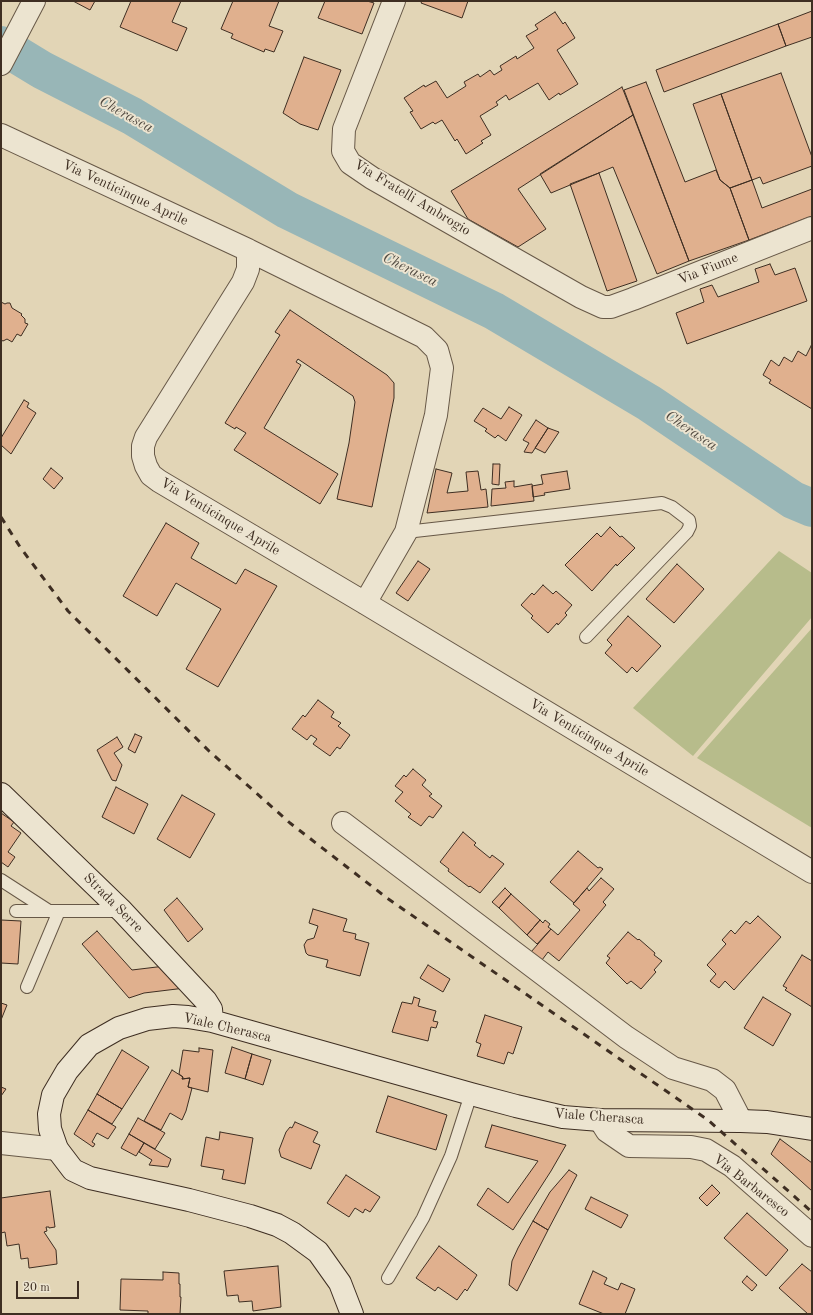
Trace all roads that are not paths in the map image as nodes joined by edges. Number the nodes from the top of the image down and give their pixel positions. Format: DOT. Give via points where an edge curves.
graph roads {
  1 [pos="34,1"];
  2 [pos="394,1"];
  3 [pos="1,64"];
  4 [pos="1,135"];
  5 [pos="812,228"];
  6 [pos="248,250"];
  7 [pos="603,307"];
  8 [pos="406,532"];
  9 [pos="365,603"];
  10 [pos="586,637"];
  11 [pos="1,794"];
  12 [pos="343,823"];
  13 [pos="812,872"];
  14 [pos="1,880"];
  15 [pos="122,910"];
  16 [pos="16,911"];
  17 [pos="54,911"];
  18 [pos="27,987"];
  19 [pos="212,1021"];
  20 [pos="471,1094"];
  21 [pos="600,1120"];
  22 [pos="740,1120"];
  23 [pos="812,1130"];
  24 [pos="1,1143"];
  25 [pos="57,1149"];
  26 [pos="812,1236"];
  27 [pos="388,1278"];
  28 [pos="352,1314"];
  1 -- 3 [label="street"];
  2 -- 7 [label="street, Via Fratelli Ambrogio" via="344,129 343,151 350,163 581,297"];
  4 -- 6 [label="street, Via Venticinque Aprile"];
  5 -- 7 [label="street, Via Fiume" via="633,299"];
  6 -- 8 [label="street, Via Venticinque Aprile" via="424,337 437,350 442,368 436,415"];
  6 -- 9 [label="street, Via Venticinque Aprile" via="248,269 243,282 146,437 143,446 146,466 151,475 159,481"];
  8 -- 9 [label="street, Via Venticinque Aprile"];
  8 -- 10 [label="lane" via="662,503 689,520 687,532"];
  9 -- 13 [label="street, Via Venticinque Aprile"];
  11 -- 15 [label="street, Strada Serre"];
  12 -- 22 [label="street" via="626,1037 673,1068 712,1080 726,1090"];
  14 -- 17 [label="lane"];
  15 -- 17 [label="lane"];
  15 -- 19 [label="street, Strada Serre" via="206,1001 211,1009"];
  16 -- 17 [label="lane"];
  17 -- 18 [label="lane"];
  19 -- 20 [label="street, Viale Cherasca"];
  19 -- 25 [label="street, Viale Cherasca" via="173,1016 147,1019 119,1028 89,1045 67,1071 53,1095 49,1114 50,1129"];
  20 -- 21 [label="street, Viale Cherasca" via="563,1117"];
  20 -- 27 [label="lane" via="451,1156 423,1218"];
  21 -- 22 [label="street, Viale Cherasca"];
  21 -- 26 [label="street, Via Barbaresco" via="607,1131 629,1146 691,1147 706,1150 732,1166"];
  22 -- 23 [label="street, Viale Cherasca"];
  24 -- 25 [label="street"];
  25 -- 28 [label="street, Viale Cherasca" via="73,1170 90,1178 189,1200 277,1224 318,1252 340,1283"];
}
